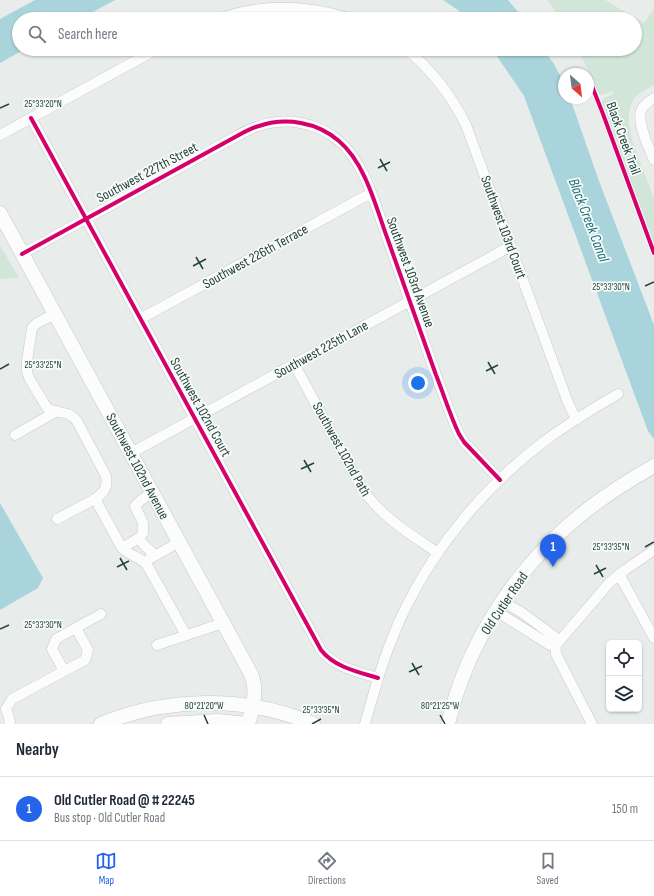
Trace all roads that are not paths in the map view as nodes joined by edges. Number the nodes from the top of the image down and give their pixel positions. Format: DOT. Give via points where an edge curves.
graph roads {
  1 [pos="244,12"];
  2 [pos="323,12"];
  3 [pos="143,56"];
  4 [pos="413,56"];
  5 [pos="654,98"];
  6 [pos="31,118"];
  7 [pos="263,124"];
  8 [pos="0,135"];
  9 [pos="654,160"];
  10 [pos="371,193"];
  11 [pos="0,213"];
  12 [pos="86,218"];
  13 [pos="511,246"];
  14 [pos="22,254"];
  15 [pos="410,301"];
  16 [pos="55,314"];
  17 [pos="140,319"];
  18 [pos="294,364"];
  19 [pos="618,394"];
  20 [pos="57,411"];
  21 [pos="194,418"];
  22 [pos="576,420"];
  23 [pos="14,435"];
  24 [pos="131,453"];
  25 [pos="654,466"];
  26 [pos="500,480"];
  27 [pos="152,492"];
  28 [pos="95,499"];
  29 [pos="57,519"];
  30 [pos="139,538"];
  31 [pos="179,542"];
  32 [pos="122,548"];
  33 [pos="654,550"];
  34 [pos="438,553"];
  35 [pos="155,555"];
  36 [pos="144,562"];
  37 [pos="619,574"];
  38 [pos="499,606"];
  39 [pos="101,614"];
  40 [pos="223,623"];
  41 [pos="76,628"];
  42 [pos="186,635"];
  43 [pos="654,638"];
  44 [pos="157,645"];
  45 [pos="556,645"];
  46 [pos="64,671"];
  47 [pos="378,678"];
  48 [pos="253,706"];
  49 [pos="9,724"];
  50 [pos="101,724"];
  51 [pos="168,724"];
  52 [pos="248,724"];
  53 [pos="313,724"];
  54 [pos="365,724"];
  55 [pos="448,724"];
  56 [pos="592,724"];
  1 -- 2 [label="street" via="282,8"];
  3 -- 6 [label="street"];
  4 -- 13 [label="street, Southwest 103rd Court" via="437,79 459,112 469,132"];
  5 -- 9 [label="street" via="644,106 640,114"];
  6 -- 8 [label="street"];
  6 -- 12 [label="street, Southwest 102nd Court"];
  7 -- 10 [label="street, Southwest 103rd Avenue" via="282,121 302,123 332,136 355,159"];
  7 -- 12 [label="street, Southwest 227th Street"];
  10 -- 15 [label="street, Southwest 103rd Avenue"];
  10 -- 17 [label="street, Southwest 226th Terrace"];
  11 -- 14 [label="street, Southwest 102nd Avenue"];
  12 -- 14 [label="street, Southwest 227th Street"];
  12 -- 17 [label="street, Southwest 102nd Court"];
  13 -- 15 [label="street, Southwest 225th Lane"];
  13 -- 22 [label="street, Southwest 103rd Court"];
  14 -- 16 [label="street, Southwest 102nd Avenue"];
  15 -- 18 [label="street, Southwest 225th Lane"];
  15 -- 26 [label="street, Southwest 103rd Avenue" via="459,434"];
  16 -- 20 [label="street" via="32,328 27,361 28,374 44,405"];
  16 -- 24 [label="street, Southwest 102nd Avenue"];
  17 -- 21 [label="street, Southwest 102nd Court"];
  18 -- 21 [label="street, Southwest 225th Lane"];
  18 -- 34 [label="street, Southwest 102nd Path" via="370,500 393,523"];
  19 -- 22 [label="street"];
  20 -- 23 [label="street"];
  20 -- 28 [label="street" via="64,412 76,420 104,472 106,487"];
  21 -- 24 [label="street, Southwest 225th Lane"];
  21 -- 47 [label="street, Southwest 102nd Court" via="321,650 327,658 338,664"];
  22 -- 26 [label="street" via="533,450"];
  24 -- 27 [label="street, Southwest 102nd Avenue"];
  25 -- 38 [label="street, Old Cutler Road" via="603,498 564,529 532,562"];
  26 -- 34 [label="street" via="470,511"];
  27 -- 30 [label="street" via="135,506 144,527"];
  27 -- 31 [label="street, Southwest 102nd Avenue"];
  28 -- 29 [label="street"];
  28 -- 32 [label="street"];
  30 -- 32 [label="street"];
  30 -- 35 [label="street"];
  31 -- 35 [label="street"];
  31 -- 40 [label="street, Southwest 102nd Avenue"];
  32 -- 36 [label="street"];
  33 -- 37 [label="street"];
  34 -- 47 [label="street" via="406,608"];
  35 -- 36 [label="street"];
  36 -- 42 [label="street"];
  37 -- 43 [label="street"];
  37 -- 45 [label="street"];
  38 -- 45 [label="street" via="521,612 555,637"];
  38 -- 55 [label="street, Old Cutler Road" via="482,634 468,665 456,693"];
  39 -- 41 [label="street"];
  40 -- 42 [label="street"];
  40 -- 48 [label="street, Southwest 102nd Avenue" via="254,682"];
  41 -- 46 [label="street" via="56,639 52,649"];
  41 -- 46 [label="street" via="88,650 86,660"];
  42 -- 44 [label="street"];
  45 -- 56 [label="street" via="556,654"];
  46 -- 49 [label="street" via="12,699 6,709"];
  47 -- 54 [label="street"];
  48 -- 50 [label="street" via="220,703 178,705 130,714"];
  48 -- 52 [label="street, Southwest 102nd Avenue"];
  48 -- 53 [label="street"];
  51 -- 52 [label="street" via="217,721"];
}
